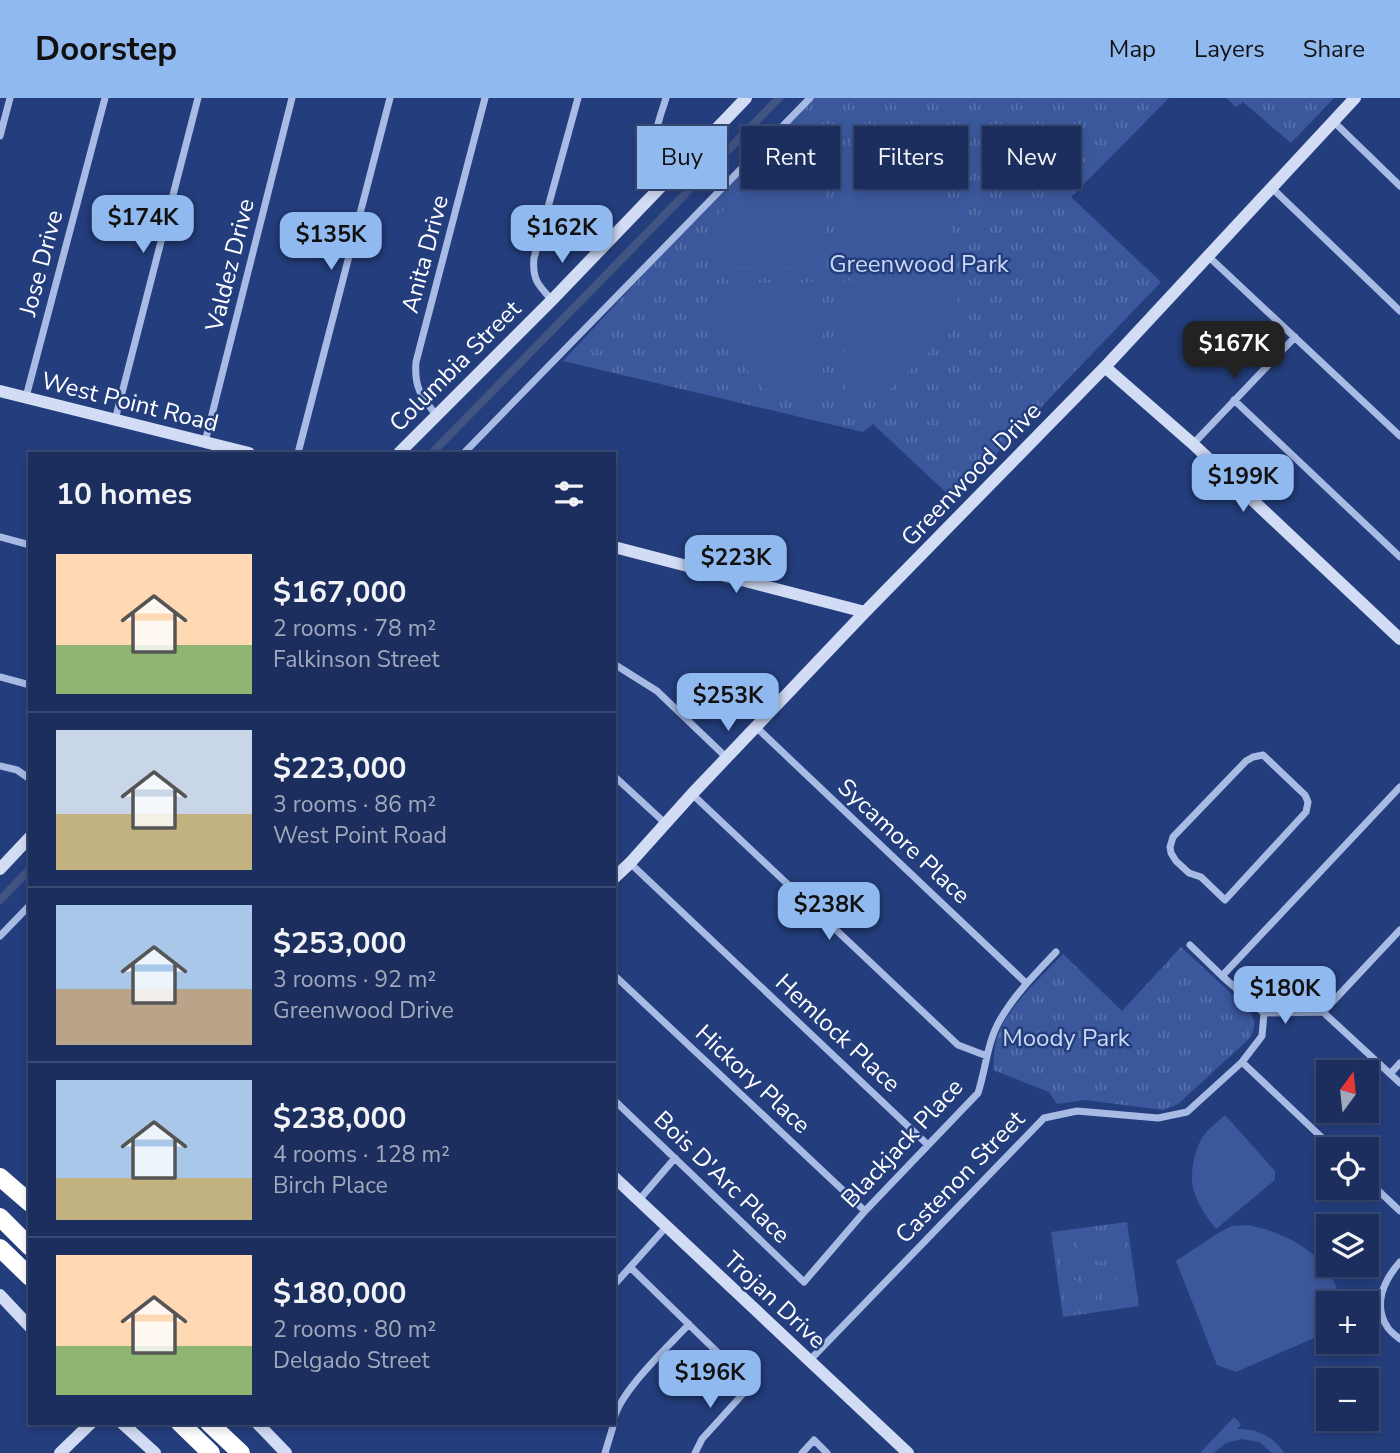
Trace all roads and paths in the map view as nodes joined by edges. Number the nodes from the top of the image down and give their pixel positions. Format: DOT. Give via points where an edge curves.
graph roads {
  1 [pos="10,98"];
  2 [pos="105,98"];
  3 [pos="198,98"];
  4 [pos="292,98"];
  5 [pos="390,98"];
  6 [pos="485,98"];
  7 [pos="578,98"];
  8 [pos="666,98"];
  9 [pos="747,98"];
  10 [pos="810,98"];
  11 [pos="1355,98"];
  12 [pos="1332,121"];
  13 [pos="658,126"];
  14 [pos="720,126"];
  15 [pos="0,136"];
  16 [pos="1400,186"];
  17 [pos="1272,188"];
  18 [pos="659,189"];
  19 [pos="1208,256"];
  20 [pos="552,300"];
  21 [pos="1400,311"];
  22 [pos="1295,337"];
  23 [pos="1105,368"];
  24 [pos="0,391"];
  25 [pos="26,397"];
  26 [pos="1234,400"];
  27 [pos="436,416"];
  28 [pos="115,420"];
  29 [pos="1400,436"];
  30 [pos="205,442"];
  31 [pos="1193,444"];
  32 [pos="245,452"];
  33 [pos="298,452"];
  34 [pos="400,452"];
  35 [pos="465,452"];
  36 [pos="0,537"];
  37 [pos="28,544"];
  38 [pos="616,548"];
  39 [pos="1400,557"];
  40 [pos="866,612"];
  41 [pos="1400,639"];
  42 [pos="616,665"];
  43 [pos="0,677"];
  44 [pos="28,684"];
  45 [pos="756,727"];
  46 [pos="727,758"];
  47 [pos="0,766"];
  48 [pos="28,778"];
  49 [pos="616,778"];
  50 [pos="1400,787"];
  51 [pos="692,794"];
  52 [pos="665,823"];
  53 [pos="28,839"];
  54 [pos="630,863"];
  55 [pos="0,869"];
  56 [pos="616,876"];
  57 [pos="1225,900"];
  58 [pos="28,907"];
  59 [pos="1400,930"];
  60 [pos="0,936"];
  61 [pos="1190,946"];
  62 [pos="1056,952"];
  63 [pos="1222,976"];
  64 [pos="616,977"];
  65 [pos="1026,983"];
  66 [pos="1324,1012"];
  67 [pos="1264,1013"];
  68 [pos="987,1056"];
  69 [pos="1242,1062"];
  70 [pos="1400,1063"];
  71 [pos="1391,1074"];
  72 [pos="1400,1083"];
  73 [pos="616,1102"];
  74 [pos="1321,1137"];
  75 [pos="928,1145"];
  76 [pos="676,1158"];
  77 [pos="0,1174"];
  78 [pos="616,1179"];
  79 [pos="1379,1191"];
  80 [pos="639,1200"];
  81 [pos="28,1201"];
  82 [pos="865,1211"];
  83 [pos="1400,1211"];
  84 [pos="0,1217"];
  85 [pos="667,1226"];
  86 [pos="28,1245"];
  87 [pos="0,1248"];
  88 [pos="1400,1262"];
  89 [pos="631,1268"];
  90 [pos="28,1275"];
  91 [pos="616,1282"];
  92 [pos="804,1282"];
  93 [pos="0,1295"];
  94 [pos="689,1324"];
  95 [pos="28,1325"];
  96 [pos="1400,1339"];
  97 [pos="809,1360"];
  98 [pos="616,1412"];
  99 [pos="88,1425"];
  100 [pos="182,1425"];
  101 [pos="211,1425"];
  102 [pos="259,1425"];
  103 [pos="613,1425"];
  104 [pos="132,1428"];
  105 [pos="60,1453"];
  106 [pos="155,1453"];
  107 [pos="211,1453"];
  108 [pos="241,1453"];
  109 [pos="286,1453"];
  110 [pos="605,1453"];
  111 [pos="695,1453"];
  112 [pos="802,1453"];
  113 [pos="828,1453"];
  114 [pos="908,1453"];
  1 -- 15 [label="street"];
  2 -- 25 [label="street, Jose Drive"];
  3 -- 28 [label="street"];
  4 -- 30 [label="street, Valdez Drive"];
  5 -- 33 [label="street"];
  6 -- 27 [label="street, Anita Drive" via="416,362 419,394"];
  7 -- 20 [label="street" via="534,258 534,276"];
  8 -- 13 [label="street"];
  9 -- 14 [label="main road, Columbia Street"];
  10 -- 35 [label="street"];
  11 -- 12 [label="main road, Greenwood Drive"];
  12 -- 16 [label="street"];
  12 -- 17 [label="main road, Greenwood Drive"];
  17 -- 19 [label="main road, Greenwood Drive"];
  17 -- 21 [label="street"];
  18 -- 20 [label="main road, Columbia Street"];
  19 -- 22 [label="street"];
  19 -- 23 [label="main road, Greenwood Drive"];
  20 -- 27 [label="main road, Columbia Street"];
  22 -- 26 [label="street"];
  22 -- 29 [label="street"];
  23 -- 31 [label="main road"];
  23 -- 40 [label="main road, Greenwood Drive"];
  24 -- 25 [label="main road, West Point Road"];
  25 -- 28 [label="main road, West Point Road"];
  26 -- 31 [label="street"];
  26 -- 39 [label="street"];
  27 -- 34 [label="main road, Columbia Street"];
  28 -- 30 [label="main road, West Point Road"];
  30 -- 32 [label="main road, West Point Road"];
  31 -- 41 [label="main road"];
  36 -- 37 [label="street"];
  38 -- 40 [label="main road"];
  40 -- 45 [label="main road, Greenwood Drive"];
  42 -- 46 [label="street" via="657,691"];
  43 -- 44 [label="street"];
  45 -- 46 [label="main road, Greenwood Drive"];
  45 -- 65 [label="street, Sycamore Place"];
  46 -- 51 [label="main road, Greenwood Drive"];
  47 -- 48 [label="street"];
  49 -- 52 [label="street"];
  50 -- 63 [label="street"];
  51 -- 52 [label="main road, Greenwood Drive"];
  51 -- 68 [label="street" via="958,1045"];
  52 -- 54 [label="main road, Greenwood Drive"];
  53 -- 55 [label="main road"];
  54 -- 56 [label="main road, Greenwood Drive"];
  54 -- 75 [label="street, Hemlock Place"];
  57 -- 57 [label="street" via="1176,861 1170,847 1173,837 1246,761 1263,755 1305,795 1306,812"];
  58 -- 60 [label="street"];
  59 -- 66 [label="street"];
  61 -- 63 [label="street"];
  62 -- 65 [label="street, Blackjack Place"];
  63 -- 67 [label="street"];
  64 -- 82 [label="street, Hickory Place"];
  65 -- 68 [label="street, Blackjack Place" via="999,1021"];
  66 -- 67 [label="street"];
  66 -- 71 [label="street"];
  67 -- 69 [label="street, Castenon Street" via="1262,1036"];
  68 -- 75 [label="street, Blackjack Place" via="978,1093"];
  69 -- 74 [label="street"];
  69 -- 97 [label="street, Castenon Street" via="1187,1112 1158,1118 1077,1111 1045,1118"];
  70 -- 71 [label="street"];
  71 -- 72 [label="street"];
  73 -- 76 [label="street, Bois D'Arc Place"];
  75 -- 82 [label="street, Blackjack Place"];
  76 -- 80 [label="street"];
  76 -- 92 [label="street, Bois D'Arc Place"];
  77 -- 81 [label="highway"];
  78 -- 80 [label="main road, Trojan Drive"];
  79 -- 83 [label="street"];
  80 -- 85 [label="main road, Trojan Drive"];
  82 -- 92 [label="street, Blackjack Place"];
  84 -- 86 [label="highway"];
  85 -- 89 [label="street"];
  85 -- 97 [label="main road, Trojan Drive"];
  87 -- 90 [label="highway"];
  88 -- 96 [label="street" via="1383,1286 1381,1300 1387,1327"];
  89 -- 91 [label="street"];
  89 -- 94 [label="street"];
  93 -- 95 [label="main road"];
  94 -- 98 [label="street" via="630,1388"];
  94 -- 111 [label="street" via="751,1385"];
  97 -- 114 [label="main road, Trojan Drive"];
  99 -- 105 [label="main road"];
  100 -- 107 [label="highway"];
  101 -- 108 [label="highway"];
  102 -- 109 [label="main road"];
  103 -- 110 [label="street"];
  104 -- 106 [label="main road"];
  112 -- 113 [label="street" via="814,1440"];
}
